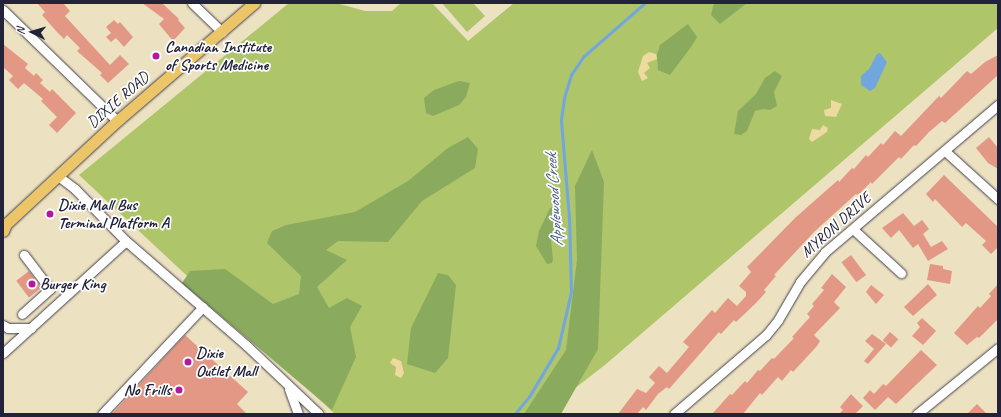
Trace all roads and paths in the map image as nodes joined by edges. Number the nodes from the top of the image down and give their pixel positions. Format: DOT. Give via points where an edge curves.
graph roads {
  1 [pos="192,3"];
  2 [pos="254,3"];
  3 [pos="3,10"];
  4 [pos="222,32"];
  5 [pos="998,105"];
  6 [pos="117,121"];
  7 [pos="945,151"];
  8 [pos="58,176"];
  9 [pos="998,199"];
  10 [pos="4,227"];
  11 [pos="854,230"];
  12 [pos="126,241"];
  13 [pos="24,255"];
  14 [pos="901,273"];
  15 [pos="203,307"];
  16 [pos="22,314"];
  17 [pos="3,325"];
  18 [pos="31,328"];
  19 [pos="998,348"];
  20 [pos="3,353"];
  21 [pos="287,386"];
  22 [pos="308,404"];
  23 [pos="102,414"];
  24 [pos="298,414"];
  25 [pos="319,414"];
  26 [pos="674,414"];
  27 [pos="917,414"];
  1 -- 4 [label="street"];
  2 -- 4 [label="main road, DIXIE ROAD"];
  3 -- 6 [label="street"];
  4 -- 6 [label="main road, DIXIE ROAD"];
  5 -- 7 [label="street, MYRON DRIVE"];
  6 -- 8 [label="main road, DIXIE ROAD"];
  7 -- 9 [label="street"];
  7 -- 11 [label="street, MYRON DRIVE"];
  8 -- 10 [label="main road, DIXIE ROAD"];
  8 -- 12 [label="street" via="75,189"];
  11 -- 14 [label="street"];
  11 -- 26 [label="street, MYRON DRIVE" via="812,264 766,335"];
  12 -- 15 [label="street"];
  12 -- 18 [label="street"];
  13 -- 16 [label="street" via="50,289"];
  15 -- 21 [label="street"];
  15 -- 23 [label="street"];
  17 -- 18 [label="street" via="8,328"];
  18 -- 20 [label="street"];
  19 -- 27 [label="street"];
  21 -- 22 [label="street"];
  21 -- 24 [label="street"];
  22 -- 24 [label="street"];
  22 -- 25 [label="street"];
}
